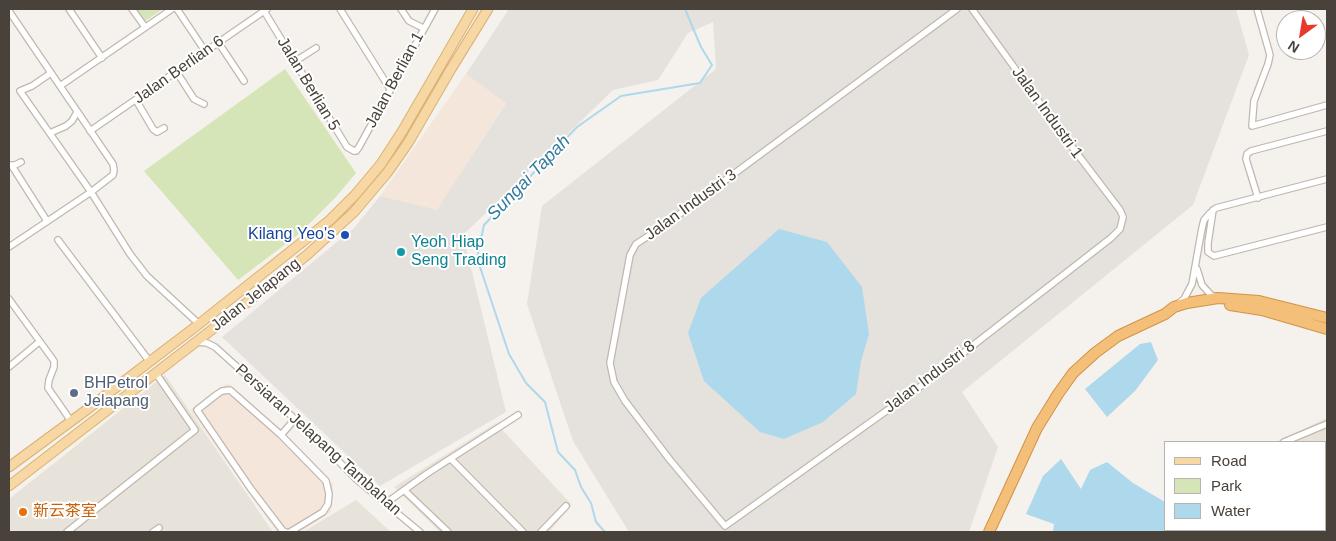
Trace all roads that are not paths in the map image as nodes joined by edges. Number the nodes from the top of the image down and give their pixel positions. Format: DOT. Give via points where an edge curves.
graph roads {
  1 [pos="69,9"];
  2 [pos="132,9"];
  3 [pos="172,9"];
  4 [pos="177,9"];
  5 [pos="340,9"];
  6 [pos="401,9"];
  7 [pos="435,9"];
  8 [pos="473,9"];
  9 [pos="488,9"];
  10 [pos="957,9"];
  11 [pos="972,9"];
  12 [pos="1258,9"];
  13 [pos="266,10"];
  14 [pos="9,11"];
  15 [pos="145,27"];
  16 [pos="423,28"];
  17 [pos="218,42"];
  18 [pos="316,48"];
  19 [pos="205,51"];
  20 [pos="102,58"];
  21 [pos="294,62"];
  22 [pos="176,71"];
  23 [pos="51,73"];
  24 [pos="244,81"];
  25 [pos="60,86"];
  26 [pos="390,89"];
  27 [pos="136,100"];
  28 [pos="204,104"];
  29 [pos="1327,105"];
  30 [pos="77,112"];
  31 [pos="164,128"];
  32 [pos="90,131"];
  33 [pos="1327,131"];
  34 [pos="50,133"];
  35 [pos="356,151"];
  36 [pos="21,162"];
  37 [pos="10,165"];
  38 [pos="1327,179"];
  39 [pos="91,192"];
  40 [pos="1258,198"];
  41 [pos="1214,210"];
  42 [pos="1123,217"];
  43 [pos="47,221"];
  44 [pos="1327,227"];
  45 [pos="58,240"];
  46 [pos="9,247"];
  47 [pos="1196,267"];
  48 [pos="9,298"];
  49 [pos="1218,298"];
  50 [pos="1174,307"];
  51 [pos="1165,314"];
  52 [pos="1327,318"];
  53 [pos="199,324"];
  54 [pos="1327,329"];
  55 [pos="213,330"];
  56 [pos="39,342"];
  57 [pos="198,342"];
  58 [pos="215,346"];
  59 [pos="150,362"];
  60 [pos="9,367"];
  61 [pos="155,372"];
  62 [pos="197,410"];
  63 [pos="518,415"];
  64 [pos="186,417"];
  65 [pos="295,419"];
  66 [pos="71,422"];
  67 [pos="1327,424"];
  68 [pos="281,435"];
  69 [pos="1286,441"];
  70 [pos="451,459"];
  71 [pos="9,467"];
  72 [pos="23,475"];
  73 [pos="9,481"];
  74 [pos="9,486"];
  75 [pos="404,490"];
  76 [pos="386,504"];
  77 [pos="566,506"];
  78 [pos="725,526"];
  79 [pos="159,528"];
  80 [pos="67,532"];
  81 [pos="153,532"];
  82 [pos="288,532"];
  83 [pos="420,532"];
  84 [pos="448,532"];
  85 [pos="523,532"];
  86 [pos="541,532"];
  87 [pos="989,532"];
  1 -- 20 [label="street"];
  2 -- 15 [label="street"];
  3 -- 15 [label="street"];
  4 -- 19 [label="street"];
  5 -- 26 [label="street"];
  6 -- 16 [label="street" via="409,21"];
  7 -- 16 [label="street, Jalan Berlian 1"];
  8 -- 53 [label="main road, Jalan Jelapang" via="403,130 355,195 317,231"];
  9 -- 55 [label="main road, Jalan Jelapang" via="408,143 372,193 312,251"];
  10 -- 78 [label="street, Jalan Industri 3" via="636,244 630,255 610,363 614,382 670,460"];
  11 -- 42 [label="street, Jalan Industri 1"];
  12 -- 29 [label="street" via="1270,55 1254,101 1252,126"];
  13 -- 17 [label="street, Jalan Berlian 6"];
  13 -- 21 [label="street, Jalan Berlian 5"];
  14 -- 23 [label="street"];
  15 -- 20 [label="street"];
  16 -- 26 [label="street, Jalan Berlian 1"];
  17 -- 19 [label="street, Jalan Berlian 6"];
  17 -- 24 [label="street"];
  18 -- 21 [label="street"];
  19 -- 22 [label="street, Jalan Berlian 6"];
  20 -- 25 [label="street"];
  21 -- 35 [label="street, Jalan Berlian 5" via="347,147"];
  22 -- 27 [label="street, Jalan Berlian 6"];
  22 -- 28 [label="street" via="194,99"];
  23 -- 25 [label="street"];
  23 -- 34 [label="street" via="20,91"];
  25 -- 30 [label="street"];
  26 -- 35 [label="street, Jalan Berlian 1"];
  27 -- 31 [label="street" via="153,129 157,132"];
  27 -- 32 [label="street, Jalan Berlian 6"];
  30 -- 32 [label="street"];
  30 -- 34 [label="street" via="66,126"];
  32 -- 39 [label="street" via="114,170"];
  33 -- 40 [label="street" via="1247,154"];
  34 -- 39 [label="street"];
  36 -- 37 [label="street"];
  37 -- 43 [label="street"];
  38 -- 40 [label="street"];
  39 -- 43 [label="street"];
  39 -- 53 [label="street" via="147,276"];
  40 -- 41 [label="street"];
  41 -- 44 [label="street" via="1208,243 1208,252 1214,256"];
  41 -- 47 [label="street" via="1204,220"];
  42 -- 78 [label="street, Jalan Industri 8" via="1120,229 1104,244 917,389"];
  43 -- 46 [label="street"];
  45 -- 59 [label="street"];
  47 -- 49 [label="street" via="1202,285"];
  47 -- 50 [label="street" via="1189,291"];
  48 -- 56 [label="street"];
  49 -- 50 [label="highway"];
  49 -- 52 [label="highway" via="1259,301"];
  50 -- 51 [label="highway"];
  51 -- 54 [label="highway" via="1207,305 1224,305 1262,310"];
  51 -- 87 [label="highway" via="1118,336 1073,373 1037,428"];
  53 -- 59 [label="main road, Jalan Jelapang"];
  55 -- 57 [label="main road, Jalan Jelapang"];
  55 -- 58 [label="street"];
  56 -- 60 [label="street"];
  56 -- 66 [label="street" via="54,361 48,388"];
  57 -- 58 [label="street, Persiaran Jelapang Tambahan"];
  57 -- 61 [label="main road, Jalan Jelapang"];
  58 -- 65 [label="street, Persiaran Jelapang Tambahan"];
  59 -- 66 [label="main road, Jalan Jelapang"];
  61 -- 64 [label="street"];
  61 -- 72 [label="main road, Jalan Jelapang"];
  62 -- 64 [label="street"];
  62 -- 68 [label="street" via="216,395 230,390"];
  62 -- 82 [label="street" via="283,531"];
  63 -- 70 [label="street"];
  64 -- 80 [label="street" via="195,430"];
  65 -- 68 [label="street"];
  65 -- 76 [label="street, Persiaran Jelapang Tambahan"];
  66 -- 71 [label="main road, Jalan Jelapang"];
  67 -- 69 [label="street"];
  68 -- 82 [label="street" via="326,481 329,494 323,512"];
  70 -- 75 [label="street"];
  70 -- 85 [label="street"];
  72 -- 73 [label="main road"];
  72 -- 74 [label="main road, Jalan Jelapang"];
  75 -- 76 [label="street"];
  75 -- 84 [label="street"];
  76 -- 83 [label="street, Persiaran Jelapang Tambahan"];
  77 -- 86 [label="street"];
  79 -- 81 [label="street"];
}
